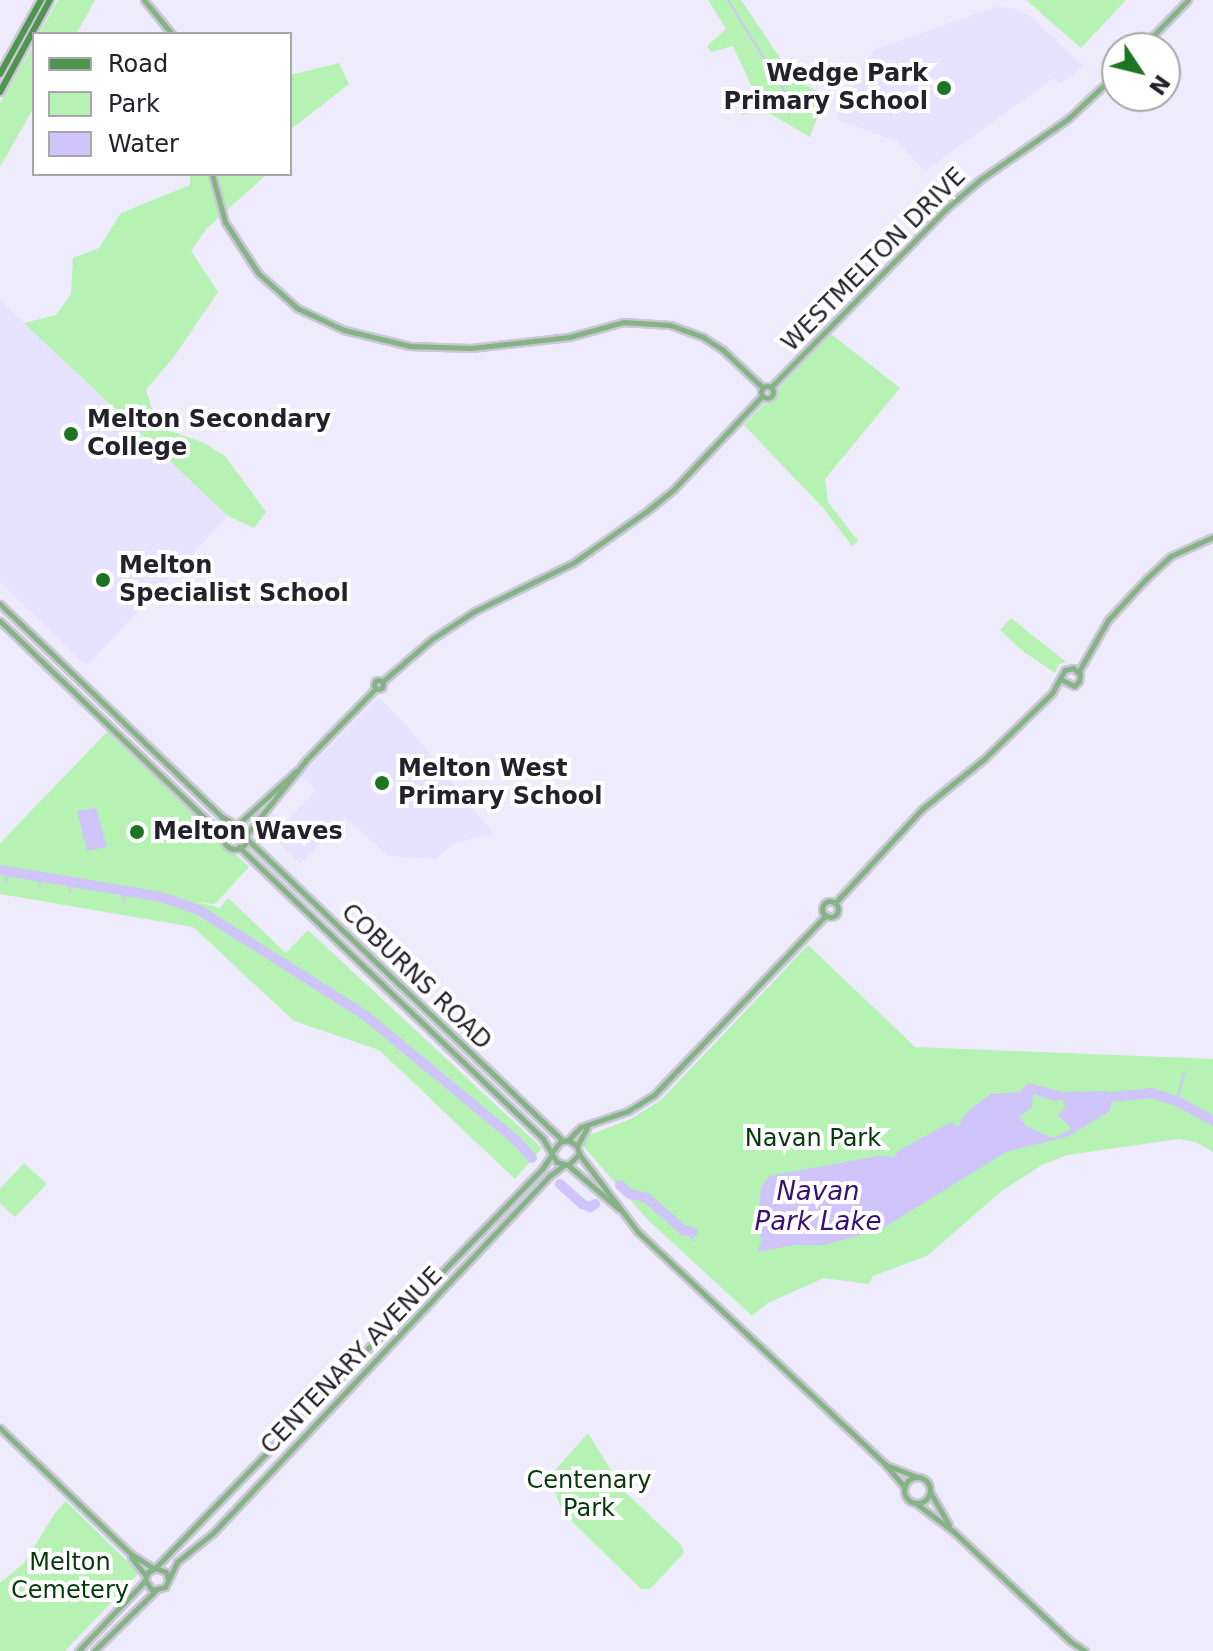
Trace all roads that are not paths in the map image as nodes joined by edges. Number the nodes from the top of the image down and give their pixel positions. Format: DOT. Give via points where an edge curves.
graph roads {
  1 [pos="41,0"];
  2 [pos="50,0"];
  3 [pos="144,0"];
  4 [pos="1188,0"];
  5 [pos="33,32"];
  6 [pos="170,32"];
  7 [pos="1157,32"];
  8 [pos="32,33"];
  9 [pos="0,74"];
  10 [pos="1101,88"];
  11 [pos="0,92"];
  12 [pos="213,176"];
  13 [pos="762,387"];
  14 [pos="771,387"];
  15 [pos="762,396"];
  16 [pos="1213,537"];
  17 [pos="1,609"];
  18 [pos="0,621"];
  19 [pos="1076,670"];
  20 [pos="1065,683"];
  21 [pos="132,730"];
  22 [pos="123,740"];
  23 [pos="296,772"];
  24 [pos="237,825"];
  25 [pos="246,836"];
  26 [pos="223,839"];
  27 [pos="239,847"];
  28 [pos="835,903"];
  29 [pos="826,915"];
  30 [pos="494,1077"];
  31 [pos="486,1085"];
  32 [pos="587,1127"];
  33 [pos="566,1140"];
  34 [pos="577,1146"];
  35 [pos="553,1153"];
  36 [pos="579,1154"];
  37 [pos="566,1165"];
  38 [pos="626,1215"];
  39 [pos="509,1222"];
  40 [pos="479,1231"];
  41 [pos="354,1363"];
  42 [pos="365,1373"];
  43 [pos="0,1428"];
  44 [pos="885,1464"];
  45 [pos="916,1477"];
  46 [pos="904,1487"];
  47 [pos="930,1492"];
  48 [pos="917,1504"];
  49 [pos="954,1532"];
  50 [pos="127,1549"];
  51 [pos="155,1568"];
  52 [pos="146,1578"];
  53 [pos="168,1580"];
  54 [pos="155,1591"];
  55 [pos="113,1615"];
  56 [pos="121,1623"];
  57 [pos="1083,1650"];
  58 [pos="78,1651"];
  59 [pos="94,1651"];
  1 -- 9 [label="main road"];
  2 -- 5 [label="main road"];
  3 -- 6 [label="street"];
  4 -- 7 [label="street"];
  8 -- 11 [label="main road"];
  10 -- 14 [label="street, WESTMELTON DRIVE" via="947,208"];
  12 -- 13 [label="street" via="225,222 258,273 297,308 344,330 410,346 471,348 569,337 623,322 670,325 723,350"];
  13 -- 14 [label="street"];
  13 -- 15 [label="street"];
  14 -- 15 [label="street, WESTMELTON DRIVE" via="772,396"];
  15 -- 23 [label="street" via="674,489 624,528 573,563 475,611 432,639 382,682 382,688 376,688"];
  16 -- 19 [label="street" via="1171,556 1108,620"];
  17 -- 21 [label="street"];
  18 -- 22 [label="street"];
  19 -- 20 [label="street" via="1065,670"];
  19 -- 20 [label="street" via="1078,683"];
  20 -- 28 [label="street" via="922,809"];
  21 -- 22 [label="street"];
  21 -- 24 [label="street" via="222,817"];
  22 -- 26 [label="street"];
  23 -- 24 [label="street"];
  23 -- 25 [label="street"];
  24 -- 25 [label="street"];
  24 -- 26 [label="street" via="226,829"];
  25 -- 27 [label="street"];
  25 -- 30 [label="street, COBURNS ROAD"];
  26 -- 27 [label="street" via="228,846"];
  27 -- 31 [label="street, COBURNS ROAD"];
  28 -- 29 [label="street" via="836,913"];
  28 -- 29 [label="street" via="824,904"];
  29 -- 32 [label="street" via="654,1095"];
  30 -- 31 [label="street"];
  30 -- 33 [label="street, COBURNS ROAD"];
  31 -- 35 [label="street, COBURNS ROAD"];
  32 -- 33 [label="street"];
  32 -- 34 [label="street"];
  33 -- 34 [label="street, COBURNS ROAD"];
  33 -- 35 [label="street, CENTENARY AVENUE"];
  34 -- 36 [label="street"];
  35 -- 37 [label="street, COBURNS ROAD"];
  35 -- 40 [label="street, CENTENARY AVENUE"];
  36 -- 37 [label="street, CENTENARY AVENUE"];
  36 -- 38 [label="street"];
  37 -- 38 [label="street"];
  37 -- 39 [label="street, CENTENARY AVENUE" via="548,1177"];
  38 -- 44 [label="street"];
  39 -- 40 [label="street" via="481,1246"];
  39 -- 42 [label="street, CENTENARY AVENUE"];
  40 -- 41 [label="street, CENTENARY AVENUE"];
  41 -- 42 [label="street" via="365,1367"];
  41 -- 51 [label="street, CENTENARY AVENUE"];
  42 -- 53 [label="street, CENTENARY AVENUE" via="213,1533 177,1562"];
  43 -- 50 [label="street"];
  44 -- 45 [label="street"];
  44 -- 46 [label="street"];
  45 -- 46 [label="street"];
  45 -- 47 [label="street" via="928,1482"];
  46 -- 48 [label="street" via="907,1499"];
  47 -- 48 [label="street"];
  47 -- 49 [label="street"];
  48 -- 49 [label="street"];
  49 -- 57 [label="street"];
  50 -- 51 [label="street"];
  50 -- 52 [label="street"];
  51 -- 52 [label="street"];
  51 -- 53 [label="street" via="166,1572"];
  52 -- 54 [label="street"];
  52 -- 55 [label="street"];
  53 -- 54 [label="street"];
  54 -- 56 [label="street"];
  55 -- 56 [label="street"];
  55 -- 58 [label="street"];
  56 -- 59 [label="street"];
}
